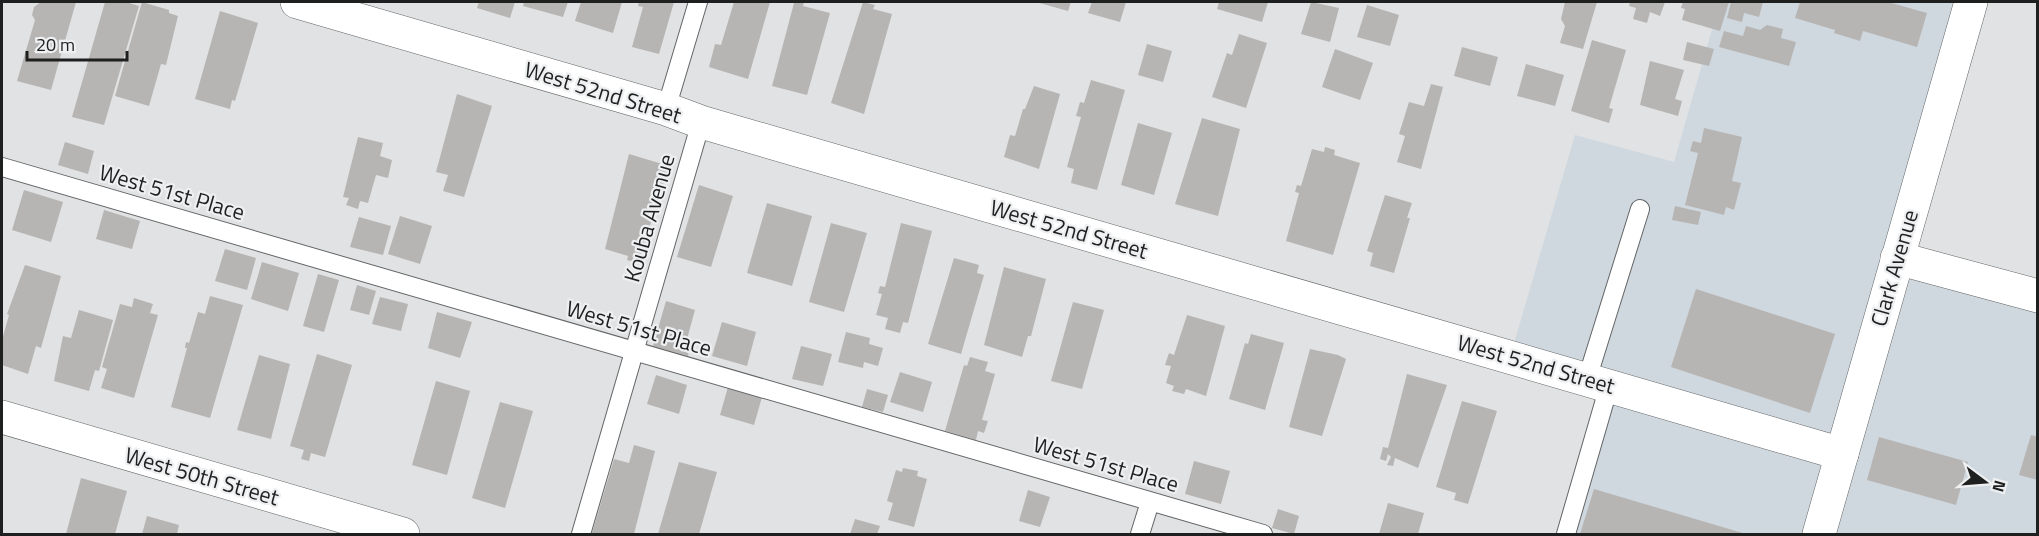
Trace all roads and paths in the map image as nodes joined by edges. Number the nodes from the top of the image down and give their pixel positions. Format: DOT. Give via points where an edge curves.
graph roads {
  1 [pos="297,2"];
  2 [pos="698,2"];
  3 [pos="1971,2"];
  4 [pos="666,109"];
  5 [pos="701,122"];
  6 [pos="2,167"];
  7 [pos="1640,210"];
  8 [pos="1897,258"];
  9 [pos="2037,296"];
  10 [pos="635,352"];
  11 [pos="1598,382"];
  12 [pos="2,417"];
  13 [pos="1842,454"];
  14 [pos="1150,502"];
  15 [pos="403,534"];
  16 [pos="581,534"];
  17 [pos="1140,534"];
  18 [pos="1263,534"];
  19 [pos="1566,534"];
  20 [pos="1819,534"];
  1 -- 4 [label="street, West 52nd Street"];
  2 -- 4 [label="lane"];
  3 -- 8 [label="street, Clark Avenue"];
  4 -- 5 [label="street, West 52nd Street"];
  5 -- 10 [label="lane, Kouba Avenue"];
  5 -- 11 [label="street, West 52nd Street"];
  6 -- 10 [label="lane, West 51st Place"];
  7 -- 11 [label="lane"];
  8 -- 9 [label="street"];
  8 -- 13 [label="street, Clark Avenue"];
  10 -- 14 [label="lane, West 51st Place"];
  10 -- 16 [label="lane, Kouba Avenue"];
  11 -- 13 [label="street, West 52nd Street"];
  11 -- 19 [label="lane"];
  12 -- 15 [label="street, West 50th Street"];
  13 -- 20 [label="street, Clark Avenue"];
  14 -- 17 [label="lane"];
  14 -- 18 [label="lane, West 51st Place"];
}
